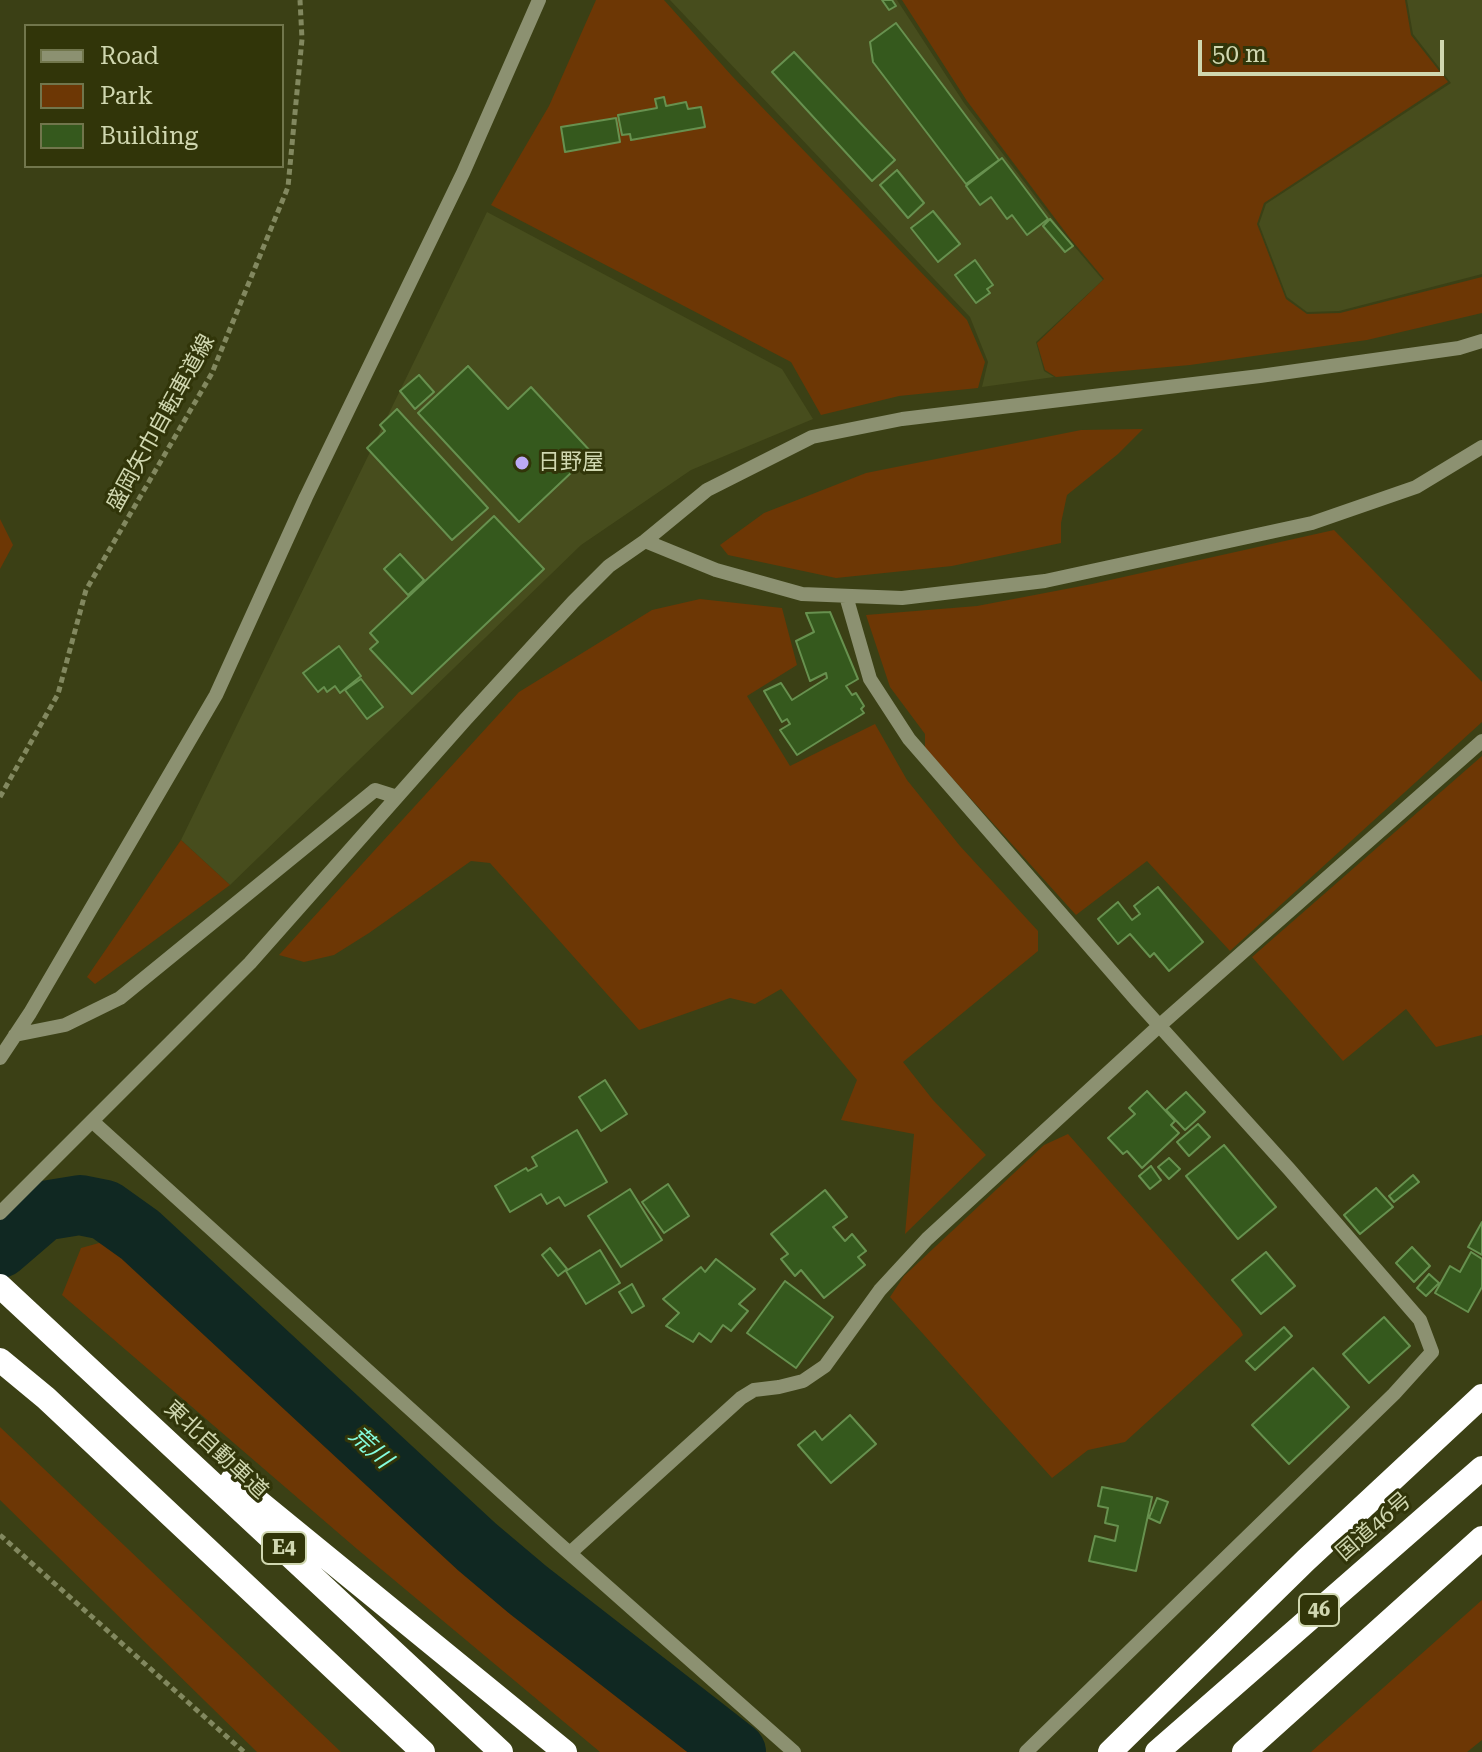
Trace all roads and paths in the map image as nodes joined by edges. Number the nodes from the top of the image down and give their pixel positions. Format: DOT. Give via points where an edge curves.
graph roads {
  1 [pos="300,0"];
  2 [pos="539,0"];
  3 [pos="1482,341"];
  4 [pos="1482,447"];
  5 [pos="645,541"];
  6 [pos="846,596"];
  7 [pos="1482,741"];
  8 [pos="0,797"];
  9 [pos="397,797"];
  10 [pos="1159,1026"];
  11 [pos="15,1035"];
  12 [pos="0,1058"];
  13 [pos="92,1121"];
  14 [pos="0,1213"];
  15 [pos="0,1286"];
  16 [pos="65,1345"];
  17 [pos="0,1360"];
  18 [pos="1482,1396"];
  19 [pos="1482,1468"];
  20 [pos="0,1535"];
  21 [pos="1482,1538"];
  22 [pos="570,1553"];
  23 [pos="244,1752"];
  24 [pos="423,1752"];
  25 [pos="501,1752"];
  26 [pos="565,1752"];
  27 [pos="794,1752"];
  28 [pos="1026,1752"];
  29 [pos="1110,1752"];
  30 [pos="1157,1752"];
  31 [pos="1244,1752"];
  1 -- 8 [label="path, 盛岡矢巾自転車道線" via="302,39 288,187 212,373 86,590 58,694"];
  2 -- 11 [label="street" via="216,695"];
  3 -- 5 [label="street" via="1275,374 902,419 812,437 707,490"];
  4 -- 6 [label="street" via="1416,487 1312,523 1045,581 902,598"];
  5 -- 6 [label="street" via="716,570 802,594"];
  5 -- 9 [label="street" via="609,566 573,602"];
  6 -- 10 [label="street" via="870,679 909,739"];
  7 -- 10 [label="street"];
  9 -- 11 [label="street" via="375,790 120,998 65,1025"];
  9 -- 13 [label="street" via="250,963"];
  10 -- 22 [label="street" via="927,1239 880,1290 825,1366 803,1381 754,1390 741,1398"];
  10 -- 28 [label="street" via="1420,1320 1432,1352"];
  11 -- 12 [label="street"];
  13 -- 14 [label="street"];
  13 -- 22 [label="street"];
  15 -- 16 [label="highway, 東北自動車道 / E4"];
  16 -- 25 [label="highway, 東北自動車道 / E4"];
  16 -- 26 [label="highway"];
  17 -- 24 [label="highway, E4"];
  18 -- 29 [label="highway"];
  19 -- 30 [label="highway, 国道46号 / 46"];
  20 -- 23 [label="path"];
  21 -- 31 [label="highway, 46"];
  22 -- 27 [label="street"];
}
